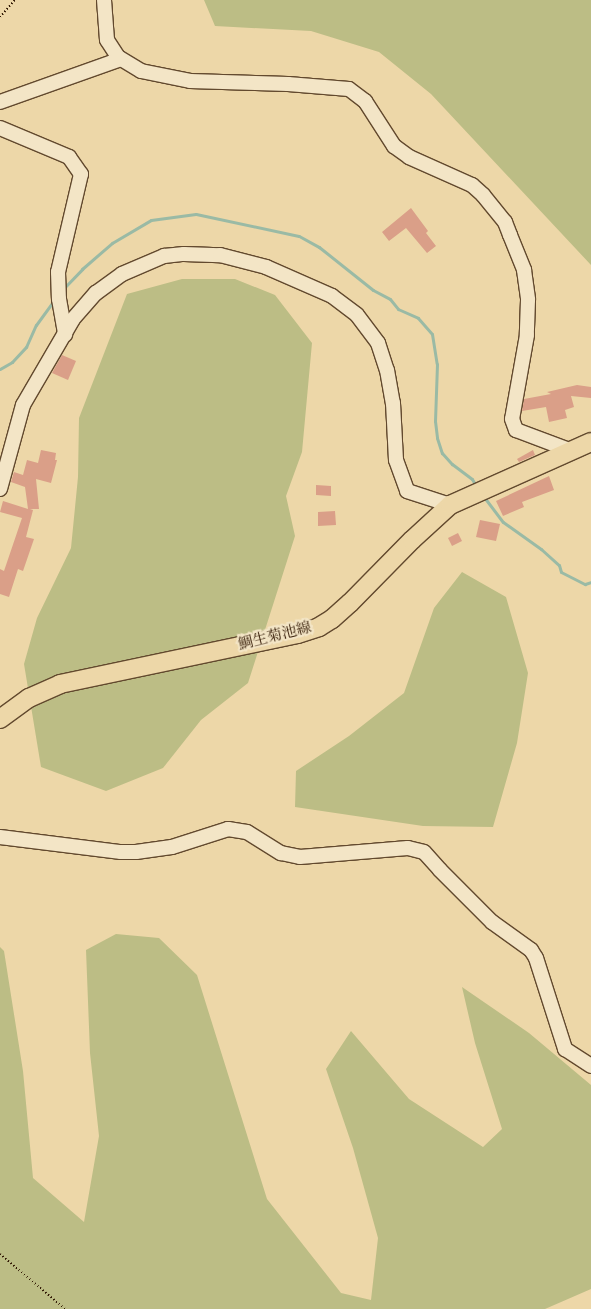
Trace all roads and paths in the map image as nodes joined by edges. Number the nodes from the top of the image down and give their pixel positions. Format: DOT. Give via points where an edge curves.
graph roads {
  1 [pos="15,0"];
  2 [pos="104,0"];
  3 [pos="0,17"];
  4 [pos="122,59"];
  5 [pos="0,102"];
  6 [pos="0,128"];
  7 [pos="65,334"];
  8 [pos="591,442"];
  9 [pos="572,451"];
  10 [pos="0,489"];
  11 [pos="450,505"];
  12 [pos="0,719"];
  13 [pos="0,837"];
  14 [pos="591,1066"];
  15 [pos="0,1254"];
  16 [pos="65,1309"];
  1 -- 3 [label="path"];
  2 -- 4 [label="street" via="107,40"];
  4 -- 5 [label="street"];
  4 -- 9 [label="street" via="141,71 190,81 349,89 364,101 394,146 410,157 472,185 484,195 510,235 524,270 528,300 527,335 512,419 516,430"];
  6 -- 7 [label="street" via="69,156 81,174 58,272"];
  7 -- 10 [label="street" via="23,405"];
  7 -- 11 [label="street" via="73,319 96,293 122,274 164,256 220,255 266,266 332,296 357,315 378,343 387,370 393,403 396,460 407,491"];
  8 -- 9 [label="main road, 鯛生菊池線"];
  9 -- 11 [label="main road, 鯛生菊池線"];
  11 -- 12 [label="main road, 鯛生菊池線" via="350,603 318,627 298,634 60,684 29,698"];
  13 -- 14 [label="street" via="136,852 172,847 228,829 247,832 281,853 300,857 408,848 424,852 492,922 531,950 565,1049"];
  15 -- 16 [label="path"];
}
